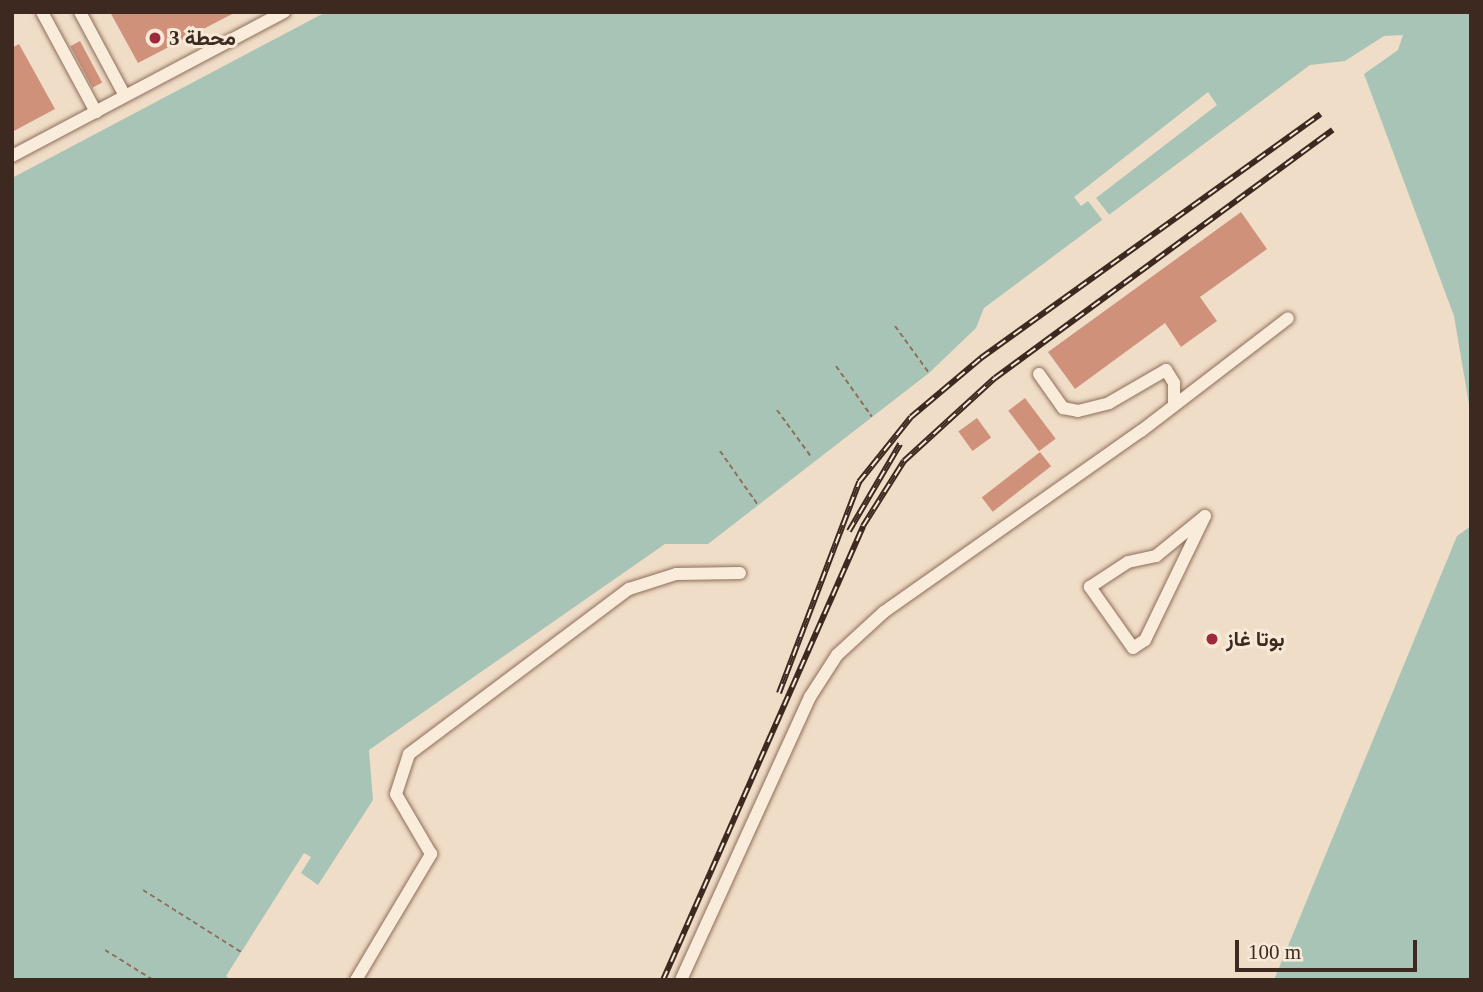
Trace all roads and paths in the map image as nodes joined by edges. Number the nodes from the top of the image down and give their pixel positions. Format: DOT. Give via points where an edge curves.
graph roads {
  1 [pos="43,12"];
  2 [pos="80,12"];
  3 [pos="284,12"];
  4 [pos="125,96"];
  5 [pos="96,112"];
  6 [pos="12,156"];
  7 [pos="1288,318"];
  8 [pos="895,326"];
  9 [pos="836,366"];
  10 [pos="929,373"];
  11 [pos="1039,374"];
  12 [pos="1174,405"];
  13 [pos="777,410"];
  14 [pos="872,417"];
  15 [pos="720,451"];
  16 [pos="812,458"];
  17 [pos="758,505"];
  18 [pos="1205,516"];
  19 [pos="740,573"];
  20 [pos="143,890"];
  21 [pos="105,950"];
  22 [pos="241,952"];
  23 [pos="153,980"];
  24 [pos="356,980"];
  25 [pos="681,980"];
  1 -- 5 [label="street"];
  2 -- 4 [label="street"];
  3 -- 4 [label="street"];
  4 -- 5 [label="street"];
  5 -- 6 [label="street"];
  7 -- 12 [label="street"];
  8 -- 10 [label="path"];
  9 -- 14 [label="path"];
  11 -- 12 [label="street" via="1063,408 1078,411 1109,403 1166,370 1174,383"];
  12 -- 25 [label="street" via="884,612 838,655 810,698"];
  13 -- 16 [label="path"];
  15 -- 17 [label="path"];
  18 -- 18 [label="street" via="1156,556 1128,562 1090,587 1133,648 1145,640"];
  19 -- 24 [label="street" via="676,574 629,589 409,754 396,794 431,854"];
  20 -- 22 [label="path"];
  21 -- 23 [label="path"];
}
